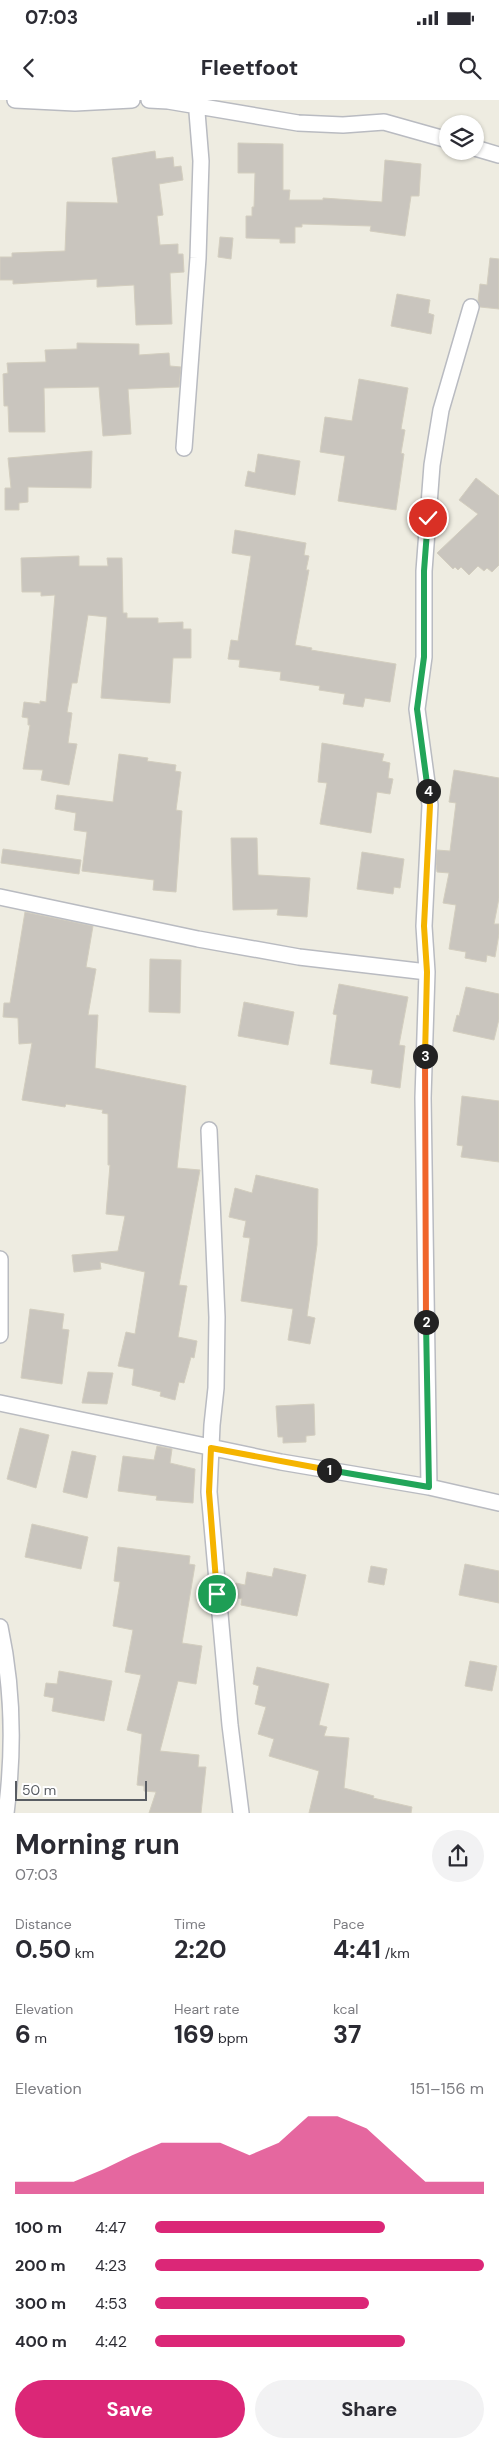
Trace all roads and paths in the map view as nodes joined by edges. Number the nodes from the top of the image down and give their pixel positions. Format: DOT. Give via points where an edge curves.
graph roads {
  1 [pos="15,100"];
  2 [pos="132,100"];
  3 [pos="148,100"];
  4 [pos="196,104"];
  5 [pos="439,137"];
  6 [pos="471,307"];
  7 [pos="184,448"];
  8 [pos="0,896"];
  9 [pos="427,972"];
  10 [pos="209,1130"];
  11 [pos="0,1259"];
  12 [pos="0,1335"];
  13 [pos="0,1402"];
  14 [pos="211,1448"];
  15 [pos="429,1487"];
  16 [pos="499,1503"];
  17 [pos="0,1627"];
  18 [pos="6,1813"];
  19 [pos="241,1813"];
  1 -- 2 [label="street" via="75,103"];
  3 -- 4 [label="street"];
  4 -- 5 [label="street" via="298,123 343,125 384,122"];
  4 -- 7 [label="street" via="201,161 198,258"];
  6 -- 9 [label="street" via="441,410 432,465 424,571 424,657 417,709 430,805 424,926"];
  8 -- 9 [label="street" via="226,944"];
  9 -- 15 [label="street" via="423,1098"];
  10 -- 14 [label="street" via="216,1317 216,1388"];
  11 -- 12 [label="street"];
  13 -- 14 [label="street"];
  14 -- 15 [label="street"];
  14 -- 19 [label="street" via="209,1492 217,1594"];
  15 -- 16 [label="street"];
  17 -- 18 [label="street" via="12,1722"];
}
